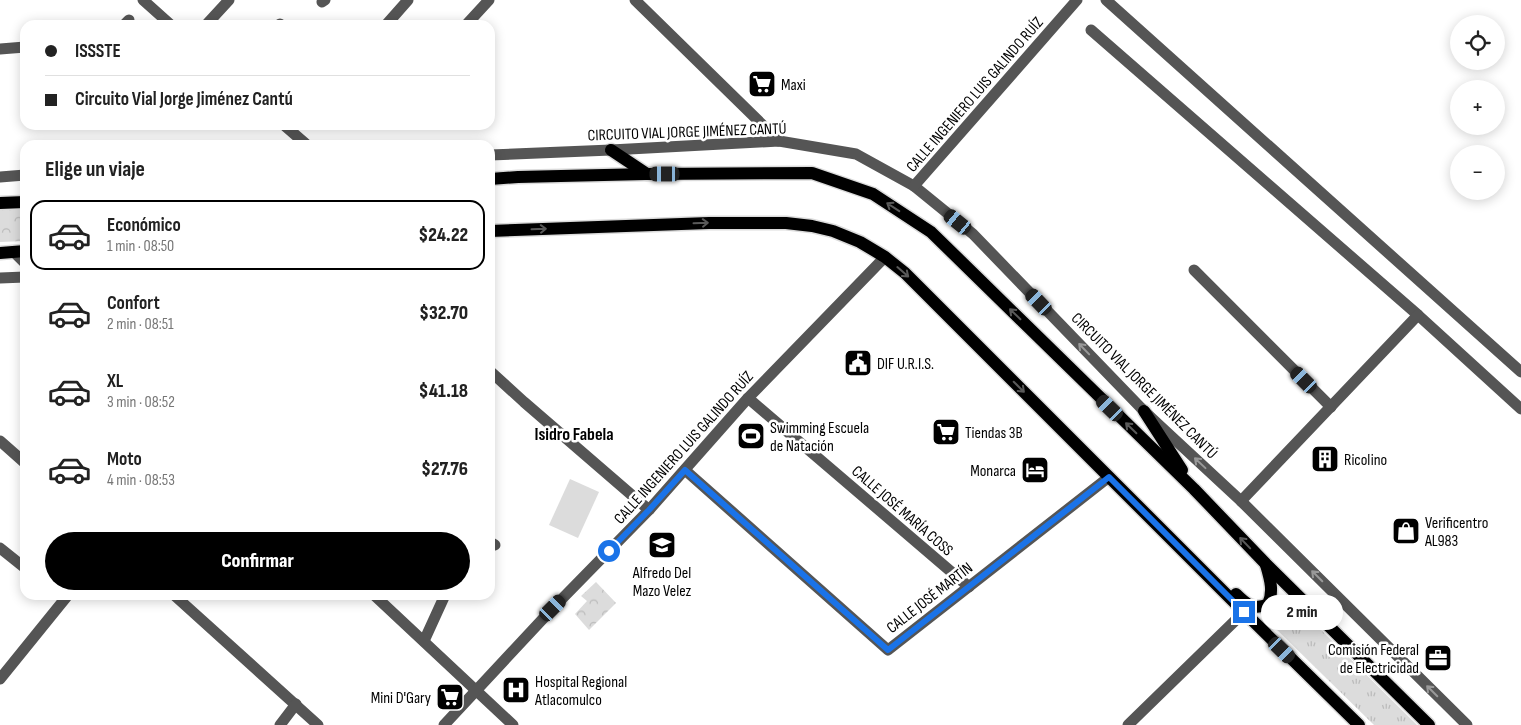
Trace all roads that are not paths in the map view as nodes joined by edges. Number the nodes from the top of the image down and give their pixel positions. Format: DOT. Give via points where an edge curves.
graph roads {
  1 [pos="228,0"];
  2 [pos="408,0"];
  3 [pos="489,0"];
  4 [pos="635,0"];
  5 [pos="1078,0"];
  6 [pos="1106,0"];
  7 [pos="147,1"];
  8 [pos="166,20"];
  9 [pos="210,20"];
  10 [pos="390,20"];
  11 [pos="471,20"];
  12 [pos="1091,30"];
  13 [pos="20,47"];
  14 [pos="0,49"];
  15 [pos="290,130"];
  16 [pos="301,140"];
  17 [pos="779,141"];
  18 [pos="611,150"];
  19 [pos="495,155"];
  20 [pos="647,174"];
  21 [pos="20,175"];
  22 [pos="0,177"];
  23 [pos="495,179"];
  24 [pos="914,186"];
  25 [pos="20,202"];
  26 [pos="0,204"];
  27 [pos="495,231"];
  28 [pos="20,252"];
  29 [pos="0,253"];
  30 [pos="885,257"];
  31 [pos="1194,270"];
  32 [pos="20,277"];
  33 [pos="0,278"];
  34 [pos="1418,315"];
  35 [pos="1521,372"];
  36 [pos="495,376"];
  37 [pos="748,398"];
  38 [pos="1331,407"];
  39 [pos="1521,409"];
  40 [pos="1144,411"];
  41 [pos="0,441"];
  42 [pos="20,459"];
  43 [pos="685,470"];
  44 [pos="1109,477"];
  45 [pos="1194,489"];
  46 [pos="1242,501"];
  47 [pos="649,510"];
  48 [pos="1154,522"];
  49 [pos="0,548"];
  50 [pos="20,564"];
  51 [pos="1266,564"];
  52 [pos="969,588"];
  53 [pos="61,600"];
  54 [pos="180,600"];
  55 [pos="379,600"];
  56 [pos="443,600"];
  57 [pos="1244,612"];
  58 [pos="424,641"];
  59 [pos="0,679"];
  60 [pos="476,689"];
  61 [pos="296,704"];
  62 [pos="280,725"];
  63 [pos="318,725"];
  64 [pos="444,725"];
  65 [pos="514,725"];
  66 [pos="1128,725"];
  67 [pos="1359,725"];
  68 [pos="1429,725"];
  69 [pos="1467,725"];
  1 -- 9 [label="street"];
  2 -- 10 [label="street"];
  3 -- 11 [label="street"];
  4 -- 17 [label="street"];
  5 -- 24 [label="street, CALLE INGENIERO LUIS GALINDO RUÍZ"];
  6 -- 35 [label="street"];
  7 -- 8 [label="street"];
  12 -- 34 [label="street"];
  13 -- 14 [label="street"];
  15 -- 16 [label="street"];
  17 -- 18 [label="street, CIRCUITO VIAL JORGE JIMÉNEZ CANTÚ"];
  17 -- 24 [label="street, CIRCUITO VIAL JORGE JIMÉNEZ CANTÚ" via="856,154"];
  18 -- 19 [label="street, CIRCUITO VIAL JORGE JIMÉNEZ CANTÚ"];
  18 -- 20 [label="main road"];
  20 -- 23 [label="main road"];
  45 -- 20 [label="main road, one-way" via="931,232 873,194 812,173"];
  21 -- 22 [label="street"];
  40 -- 24 [label="street, CIRCUITO VIAL JORGE JIMÉNEZ CANTÚ, one-way" via="973,234"];
  25 -- 26 [label="main road"];
  27 -- 30 [label="main road, one-way" via="786,223 833,232 860,242"];
  28 -- 29 [label="main road"];
  30 -- 37 [label="street, CALLE INGENIERO LUIS GALINDO RUÍZ"];
  30 -- 44 [label="main road, one-way" via="905,273"];
  31 -- 38 [label="street"];
  32 -- 33 [label="street"];
  34 -- 38 [label="street"];
  34 -- 39 [label="street"];
  36 -- 47 [label="street"];
  37 -- 43 [label="street, CALLE INGENIERO LUIS GALINDO RUÍZ"];
  37 -- 52 [label="street, CALLE JOSÉ MARÍA COSS"];
  38 -- 46 [label="street"];
  40 -- 45 [label="main road"];
  46 -- 40 [label="street, CIRCUITO VIAL JORGE JIMÉNEZ CANTÚ, one-way"];
  41 -- 42 [label="street"];
  43 -- 47 [label="street, CALLE INGENIERO LUIS GALINDO RUÍZ"];
  43 -- 52 [label="street, CALLE JOSÉ MARTÍN" via="888,650"];
  44 -- 48 [label="main road"];
  44 -- 52 [label="street, CALLE JOSÉ MARTÍN"];
  51 -- 45 [label="main road, one-way"];
  69 -- 46 [label="street, CIRCUITO VIAL JORGE JIMÉNEZ CANTÚ, one-way"];
  47 -- 60 [label="street, CALLE INGENIERO LUIS GALINDO RUÍZ"];
  48 -- 51 [label="main road" via="1170,528 1252,607 1268,604 1271,598"];
  48 -- 57 [label="main road"];
  49 -- 50 [label="street"];
  51 -- 68 [label="main road"];
  53 -- 59 [label="street"];
  54 -- 61 [label="street"];
  55 -- 58 [label="street"];
  56 -- 58 [label="street"];
  57 -- 66 [label="street"];
  57 -- 67 [label="main road"];
  58 -- 60 [label="street"];
  60 -- 64 [label="street, CALLE INGENIERO LUIS GALINDO RUÍZ"];
  60 -- 65 [label="street"];
  61 -- 62 [label="street"];
  61 -- 63 [label="street"];
}
